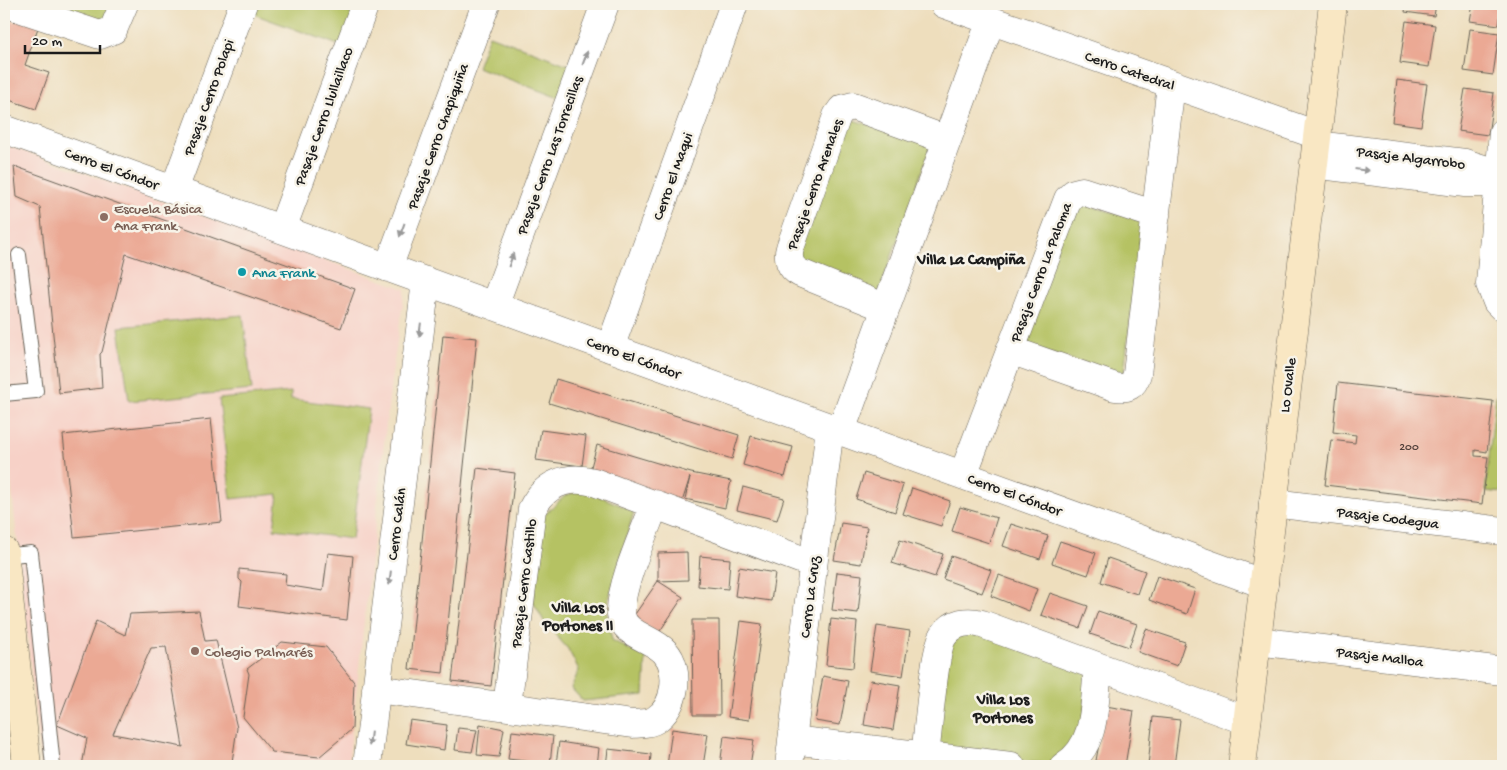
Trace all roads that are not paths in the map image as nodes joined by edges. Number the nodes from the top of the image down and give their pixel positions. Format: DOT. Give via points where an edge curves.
graph roads {
  1 [pos="7,4"];
  2 [pos="124,4"];
  3 [pos="243,4"];
  4 [pos="365,4"];
  5 [pos="486,4"];
  6 [pos="604,4"];
  7 [pos="734,4"];
  8 [pos="944,4"];
  9 [pos="1333,4"];
  10 [pos="991,20"];
  11 [pos="1171,84"];
  12 [pos="4,129"];
  13 [pos="1503,132"];
  14 [pos="947,140"];
  15 [pos="1316,148"];
  16 [pos="1502,183"];
  17 [pos="174,190"];
  18 [pos="1156,215"];
  19 [pos="282,229"];
  20 [pos="19,255"];
  21 [pos="388,268"];
  22 [pos="426,281"];
  23 [pos="494,306"];
  24 [pos="886,308"];
  25 [pos="1503,308"];
  26 [pos="610,348"];
  27 [pos="1010,350"];
  28 [pos="4,394"];
  29 [pos="835,429"];
  30 [pos="963,475"];
  31 [pos="1273,503"];
  32 [pos="655,504"];
  33 [pos="1503,531"];
  34 [pos="4,551"];
  35 [pos="4,556"];
  36 [pos="814,564"];
  37 [pos="1264,584"];
  38 [pos="1257,641"];
  39 [pos="1098,667"];
  40 [pos="1503,671"];
  41 [pos="376,689"];
  42 [pos="507,706"];
  43 [pos="1247,721"];
  44 [pos="791,753"];
  45 [pos="925,756"];
  46 [pos="27,766"];
  47 [pos="53,766"];
  48 [pos="367,766"];
  49 [pos="1011,766"];
  50 [pos="1064,766"];
  51 [pos="1242,766"];
  1 -- 2 [label="street" via="92,34 107,34 117,22"];
  3 -- 17 [label="street, Pasaje Cerro Polapi"];
  4 -- 19 [label="street, Pasaje Cerro Llullaillaco"];
  5 -- 21 [label="street, Pasaje Cerro Chapiquiña, one-way"];
  23 -- 6 [label="street, Pasaje Cerro Las Torrecillas, one-way"];
  7 -- 26 [label="street, Cerro El Maqui"];
  8 -- 10 [label="street, Cerro Catedral"];
  9 -- 15 [label="street, Lo Ovalle"];
  10 -- 11 [label="street, Cerro Catedral"];
  10 -- 14 [label="street"];
  11 -- 15 [label="street, Cerro Catedral"];
  11 -- 18 [label="street, Pasaje Cerro La Paloma"];
  12 -- 17 [label="street, Cerro El Cóndor"];
  13 -- 16 [label="street" via="1499,168"];
  14 -- 24 [label="street"];
  14 -- 24 [label="street, Pasaje Cerro Arenales" via="853,106 842,109 837,116 790,248 789,259 792,267 800,273"];
  15 -- 16 [label="street, Pasaje Algarrobo" via="1464,183"];
  15 -- 31 [label="street, Lo Ovalle"];
  16 -- 25 [label="street" via="1490,284"];
  17 -- 19 [label="street, Cerro El Cóndor"];
  18 -- 27 [label="street, Pasaje Cerro La Paloma" via="1086,192 1070,195"];
  18 -- 27 [label="street, Pasaje Cerro La Paloma" via="1137,374 1133,383 1125,388 1115,387"];
  19 -- 21 [label="street, Cerro El Cóndor"];
  20 -- 28 [label="lane" via="36,391"];
  21 -- 22 [label="street, Cerro El Cóndor"];
  22 -- 23 [label="street, Cerro El Cóndor"];
  22 -- 41 [label="street, Cerro Calán, one-way"];
  23 -- 26 [label="street, Cerro El Cóndor"];
  24 -- 29 [label="street"];
  26 -- 29 [label="street, Cerro El Cóndor"];
  27 -- 30 [label="street, Pasaje Cerro La Paloma"];
  29 -- 30 [label="street, Cerro El Cóndor"];
  29 -- 36 [label="street, Cerro La Cruz"];
  30 -- 37 [label="street, Cerro El Cóndor"];
  31 -- 33 [label="street, Pasaje Codegua"];
  31 -- 37 [label="street, Lo Ovalle"];
  32 -- 36 [label="street, Pasaje Cerro Castillo"];
  32 -- 42 [label="street, Pasaje Cerro Castillo" via="575,478 554,484 538,498 531,515"];
  32 -- 42 [label="street" via="623,594 621,613 627,628 663,649 673,663 673,688 667,707 654,721 633,724"];
  34 -- 35 [label="street"];
  35 -- 46 [label="street"];
  35 -- 47 [label="lane" via="32,553"];
  36 -- 44 [label="street, Cerro La Cruz"];
  37 -- 38 [label="street, Lo Ovalle"];
  38 -- 40 [label="street, Pasaje Malloa"];
  38 -- 43 [label="street, Lo Ovalle"];
  39 -- 43 [label="street"];
  39 -- 45 [label="street" via="982,624 972,621 957,624 945,633 939,644"];
  39 -- 50 [label="street" via="1087,742 1078,756"];
  41 -- 42 [label="street"];
  41 -- 48 [label="street, Cerro Calán, one-way"];
  43 -- 51 [label="street, Lo Ovalle"];
  44 -- 45 [label="street"];
  45 -- 49 [label="street"];
}
